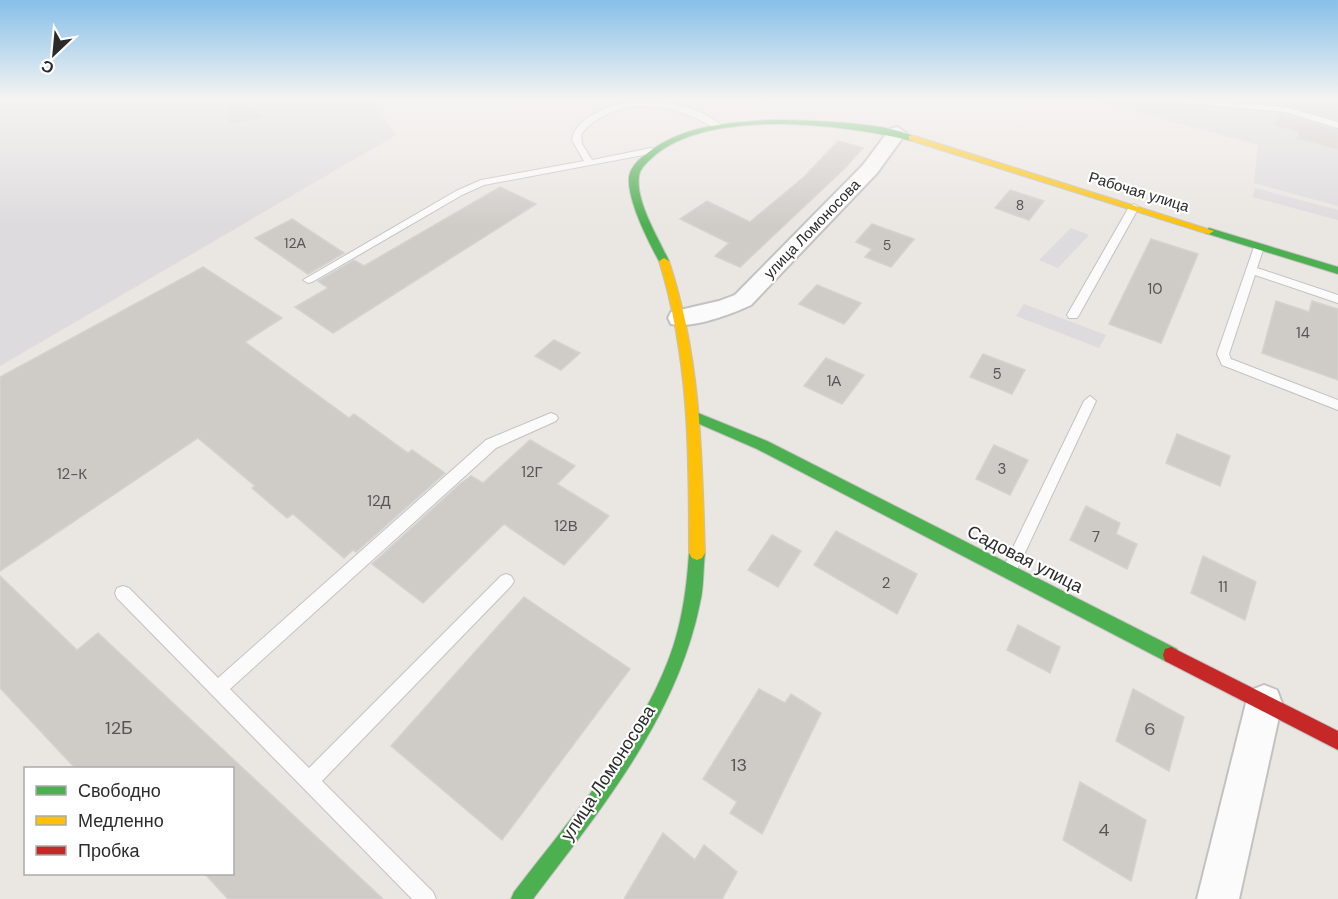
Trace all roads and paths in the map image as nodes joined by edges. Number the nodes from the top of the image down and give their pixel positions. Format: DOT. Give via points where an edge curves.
graph roads {
  1 [pos="576,142"];
  2 [pos="667,142"];
  3 [pos="890,142"];
  4 [pos="926,142"];
  5 [pos="651,151"];
  6 [pos="590,163"];
  7 [pos="1134,207"];
  8 [pos="1259,247"];
  9 [pos="1251,270"];
  10 [pos="1338,272"];
  11 [pos="308,280"];
  12 [pos="1338,299"];
  13 [pos="1073,315"];
  14 [pos="680,318"];
  15 [pos="1090,401"];
  16 [pos="1338,405"];
  17 [pos="693,416"];
  18 [pos="551,418"];
  19 [pos="1009,571"];
  20 [pos="506,580"];
  21 [pos="123,593"];
  22 [pos="218,689"];
  23 [pos="1264,703"];
  24 [pos="1338,741"];
  25 [pos="309,781"];
  26 [pos="426,899"];
  27 [pos="521,899"];
  28 [pos="1218,899"];
  1 -- 6 [label="lane"];
  2 -- 5 [label="street, улица Ломоносова"];
  3 -- 14 [label="street, улица Ломоносова" via="870,169 743,300"];
  4 -- 7 [label="street, Рабочая улица"];
  5 -- 6 [label="lane"];
  5 -- 14 [label="street, улица Ломоносова" via="634,173 634,190"];
  6 -- 11 [label="lane" via="481,183"];
  7 -- 8 [label="street, Рабочая улица"];
  7 -- 13 [label="lane"];
  8 -- 9 [label="lane"];
  8 -- 10 [label="street, Рабочая улица"];
  9 -- 12 [label="lane"];
  9 -- 16 [label="lane" via="1223,354 1226,362"];
  14 -- 17 [label="street, улица Ломоносова"];
  15 -- 19 [label="lane"];
  17 -- 19 [label="street, Садовая улица" via="762,445"];
  17 -- 27 [label="street, улица Ломоносова" via="697,572 695,596 675,662 620,762"];
  18 -- 22 [label="lane" via="490,444"];
  19 -- 23 [label="street, Садовая улица"];
  20 -- 25 [label="lane"];
  21 -- 22 [label="lane"];
  22 -- 25 [label="lane"];
  23 -- 24 [label="street, Садовая улица"];
  23 -- 28 [label="street"];
  25 -- 26 [label="lane"];
}
